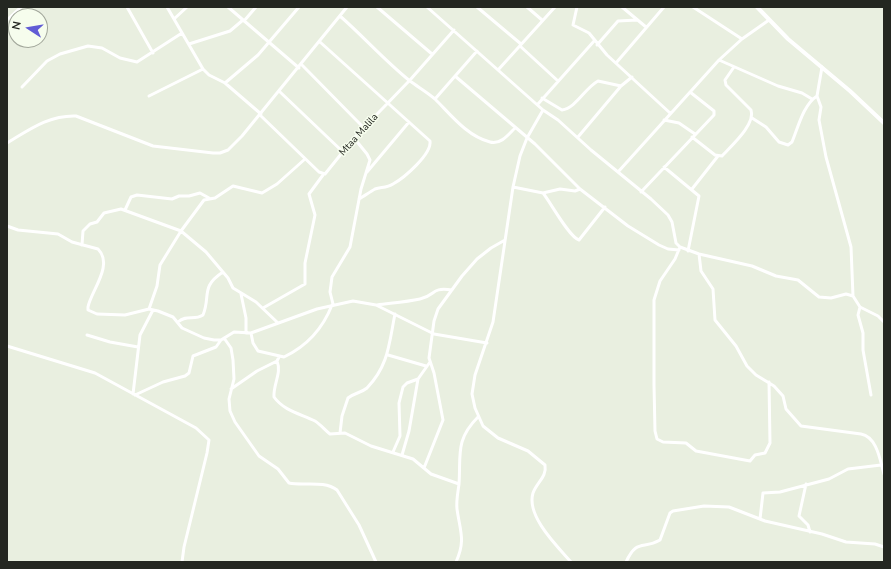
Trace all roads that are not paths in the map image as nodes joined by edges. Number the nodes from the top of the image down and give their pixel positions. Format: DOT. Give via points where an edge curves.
graph roads {
  1 [pos="21,7"];
  2 [pos="127,7"];
  3 [pos="167,7"];
  4 [pos="187,7"];
  5 [pos="228,7"];
  6 [pos="256,7"];
  7 [pos="299,7"];
  8 [pos="347,7"];
  9 [pos="376,7"];
  10 [pos="428,7"];
  11 [pos="477,7"];
  12 [pos="527,7"];
  13 [pos="555,7"];
  14 [pos="577,7"];
  15 [pos="580,7"];
  16 [pos="622,7"];
  17 [pos="664,7"];
  18 [pos="693,7"];
  19 [pos="757,7"];
  20 [pos="340,16"];
  21 [pos="174,19"];
  22 [pos="7,20"];
  23 [pos="243,20"];
  24 [pos="542,20"];
  25 [pos="638,20"];
  26 [pos="769,20"];
  27 [pos="646,27"];
  28 [pos="454,30"];
  29 [pos="182,33"];
  30 [pos="742,39"];
  31 [pos="595,40"];
  32 [pos="268,42"];
  33 [pos="320,42"];
  34 [pos="189,44"];
  35 [pos="520,45"];
  36 [pos="597,45"];
  37 [pos="477,51"];
  38 [pos="153,53"];
  39 [pos="432,54"];
  40 [pos="719,60"];
  41 [pos="616,63"];
  42 [pos="300,66"];
  43 [pos="734,67"];
  44 [pos="822,67"];
  45 [pos="203,69"];
  46 [pos="498,70"];
  47 [pos="455,76"];
  48 [pos="632,77"];
  49 [pos="410,80"];
  50 [pos="558,81"];
  51 [pos="225,83"];
  52 [pos="621,86"];
  53 [pos="22,88"];
  54 [pos="279,92"];
  55 [pos="690,92"];
  56 [pos="149,96"];
  57 [pos="817,96"];
  58 [pos="542,98"];
  59 [pos="435,99"];
  60 [pos="812,99"];
  61 [pos="387,103"];
  62 [pos="538,104"];
  63 [pos="543,110"];
  64 [pos="670,113"];
  65 [pos="260,115"];
  66 [pos="752,118"];
  67 [pos="664,120"];
  68 [pos="409,122"];
  69 [pos="884,123"];
  70 [pos="364,128"];
  71 [pos="515,128"];
  72 [pos="695,134"];
  73 [pos="578,137"];
  74 [pos="692,137"];
  75 [pos="354,138"];
  76 [pos="527,138"];
  77 [pos="7,143"];
  78 [pos="342,152"];
  79 [pos="718,156"];
  80 [pos="305,159"];
  81 [pos="664,167"];
  82 [pos="618,172"];
  83 [pos="366,173"];
  84 [pos="323,175"];
  85 [pos="513,187"];
  86 [pos="580,189"];
  87 [pos="692,189"];
  88 [pos="641,192"];
  89 [pos="543,193"];
  90 [pos="209,198"];
  91 [pos="359,199"];
  92 [pos="605,207"];
  93 [pos="125,210"];
  94 [pos="7,226"];
  95 [pos="181,231"];
  96 [pos="505,240"];
  97 [pos="82,245"];
  98 [pos="680,248"];
  99 [pos="688,250"];
  100 [pos="699,254"];
  101 [pos="223,272"];
  102 [pos="452,290"];
  103 [pos="241,294"];
  104 [pos="853,296"];
  105 [pos="332,305"];
  106 [pos="376,305"];
  107 [pos="860,307"];
  108 [pos="263,308"];
  109 [pos="151,310"];
  110 [pos="395,314"];
  111 [pos="178,322"];
  112 [pos="884,322"];
  113 [pos="278,324"];
  114 [pos="246,333"];
  115 [pos="251,333"];
  116 [pos="434,334"];
  117 [pos="87,335"];
  118 [pos="222,339"];
  119 [pos="487,343"];
  120 [pos="7,346"];
  121 [pos="138,347"];
  122 [pos="388,354"];
  123 [pos="279,357"];
  124 [pos="277,361"];
  125 [pos="430,362"];
  126 [pos="426,366"];
  127 [pos="418,379"];
  128 [pos="769,382"];
  129 [pos="231,389"];
  130 [pos="134,395"];
  131 [pos="871,395"];
  132 [pos="478,417"];
  133 [pos="340,433"];
  134 [pos="393,452"];
  135 [pos="402,455"];
  136 [pos="881,465"];
  137 [pos="424,468"];
  138 [pos="884,474"];
  139 [pos="459,484"];
  140 [pos="806,484"];
  141 [pos="760,519"];
  142 [pos="810,532"];
  143 [pos="884,547"];
  144 [pos="181,561"];
  145 [pos="376,562"];
  146 [pos="456,562"];
  147 [pos="571,562"];
  148 [pos="626,562"];
  1 -- 22 [label="street"];
  2 -- 38 [label="street"];
  3 -- 21 [label="street"];
  4 -- 21 [label="street"];
  5 -- 23 [label="street"];
  6 -- 23 [label="street"];
  7 -- 32 [label="street"];
  8 -- 20 [label="street"];
  9 -- 39 [label="street"];
  10 -- 28 [label="street"];
  11 -- 35 [label="street"];
  12 -- 24 [label="street"];
  13 -- 24 [label="street"];
  14 -- 15 [label="street"];
  14 -- 31 [label="street" via="573,25 584,29"];
  16 -- 25 [label="street"];
  17 -- 27 [label="street"];
  18 -- 30 [label="street"];
  19 -- 26 [label="main road"];
  20 -- 33 [label="street"];
  20 -- 49 [label="street"];
  21 -- 29 [label="street"];
  23 -- 32 [label="street"];
  23 -- 34 [label="street" via="230,31"];
  24 -- 35 [label="street"];
  25 -- 27 [label="street"];
  25 -- 36 [label="street" via="618,21"];
  26 -- 30 [label="street"];
  26 -- 44 [label="main road"];
  27 -- 41 [label="street"];
  28 -- 37 [label="street"];
  28 -- 39 [label="street, Mtaa Malila"];
  29 -- 34 [label="street"];
  29 -- 38 [label="street"];
  30 -- 40 [label="street"];
  31 -- 36 [label="street"];
  31 -- 50 [label="street"];
  32 -- 42 [label="street"];
  32 -- 51 [label="street" via="258,55"];
  33 -- 42 [label="street"];
  33 -- 61 [label="street"];
  34 -- 45 [label="street"];
  35 -- 46 [label="street"];
  35 -- 50 [label="street"];
  36 -- 41 [label="street"];
  37 -- 46 [label="street"];
  37 -- 47 [label="street"];
  38 -- 53 [label="street" via="142,61 131,62 102,48 88,46 60,54 47,61"];
  39 -- 49 [label="street, Mtaa Malila"];
  40 -- 43 [label="street"];
  40 -- 55 [label="street"];
  41 -- 48 [label="street"];
  42 -- 54 [label="street"];
  42 -- 70 [label="street"];
  43 -- 60 [label="street"];
  43 -- 66 [label="street" via="725,80 726,85 751,110"];
  44 -- 57 [label="street"];
  44 -- 69 [label="main road"];
  45 -- 51 [label="street"];
  45 -- 56 [label="street"];
  46 -- 62 [label="street"];
  47 -- 59 [label="street"];
  47 -- 71 [label="street"];
  48 -- 52 [label="street"];
  48 -- 64 [label="street"];
  49 -- 59 [label="street"];
  49 -- 61 [label="street, Mtaa Malila"];
  50 -- 58 [label="street"];
  51 -- 65 [label="street"];
  52 -- 58 [label="street" via="598,81 569,108 562,110"];
  52 -- 73 [label="street"];
  54 -- 65 [label="street"];
  54 -- 78 [label="street"];
  55 -- 64 [label="street"];
  55 -- 72 [label="street" via="715,113"];
  57 -- 60 [label="street"];
  57 -- 104 [label="street" via="821,107 819,120 826,157 851,247"];
  58 -- 62 [label="street"];
  59 -- 71 [label="street" via="464,128 490,142 502,140"];
  60 -- 66 [label="street" via="792,142 788,145 778,142 766,127"];
  61 -- 68 [label="street"];
  61 -- 70 [label="street, Mtaa Malila"];
  62 -- 63 [label="street"];
  63 -- 73 [label="street"];
  63 -- 76 [label="street"];
  64 -- 67 [label="street"];
  65 -- 77 [label="street" via="228,150 220,154 153,146 76,116 47,120"];
  65 -- 80 [label="street"];
  66 -- 79 [label="street" via="730,148 722,156"];
  67 -- 72 [label="street" via="679,123"];
  67 -- 82 [label="street"];
  68 -- 83 [label="street"];
  68 -- 91 [label="street" via="430,141 431,145 426,154 395,184 375,189"];
  70 -- 75 [label="street, Mtaa Malila"];
  71 -- 76 [label="street"];
  72 -- 74 [label="street"];
  73 -- 82 [label="street"];
  74 -- 79 [label="street"];
  74 -- 81 [label="street"];
  75 -- 78 [label="street, Mtaa Malila"];
  75 -- 83 [label="street" via="369,158"];
  76 -- 85 [label="street"];
  76 -- 86 [label="street"];
  78 -- 84 [label="street, Mtaa Malila" via="329,171"];
  79 -- 87 [label="street"];
  80 -- 84 [label="street"];
  80 -- 90 [label="street" via="277,184 262,193 233,186 215,198"];
  81 -- 87 [label="street"];
  81 -- 88 [label="street"];
  82 -- 88 [label="street"];
  83 -- 91 [label="street"];
  84 -- 108 [label="street, Mtaa Malila" via="309,194 315,215 305,263 305,284"];
  85 -- 89 [label="street"];
  85 -- 96 [label="street"];
  86 -- 89 [label="street"];
  86 -- 92 [label="street"];
  87 -- 99 [label="street" via="699,196"];
  88 -- 98 [label="street" via="668,215 676,243"];
  89 -- 92 [label="street" via="570,235 579,240"];
  90 -- 93 [label="street" via="200,192 172,199 137,195 131,197"];
  90 -- 95 [label="street" via="204,200"];
  91 -- 105 [label="street" via="350,247 332,277"];
  92 -- 98 [label="street" via="628,226 659,245 668,249"];
  93 -- 95 [label="street"];
  93 -- 97 [label="street" via="102,214 97,222 90,224 83,231"];
  94 -- 97 [label="street" via="18,230 58,234"];
  95 -- 101 [label="street" via="203,249"];
  95 -- 109 [label="street" via="160,265"];
  96 -- 102 [label="street" via="477,259"];
  96 -- 119 [label="street" via="493,322"];
  97 -- 109 [label="street" via="98,249 103,263 99,283 88,304 88,310 97,314 125,315"];
  98 -- 99 [label="street"];
  98 -- 128 [label="street" via="660,281 654,300 657,439 663,442 686,443 696,451 750,461 755,455 765,453 770,443"];
  99 -- 100 [label="street"];
  100 -- 104 [label="street" via="798,280 820,297 831,298 846,294"];
  100 -- 128 [label="street" via="701,271 713,289 715,320 736,346 743,362 756,375"];
  101 -- 103 [label="street" via="232,288"];
  101 -- 111 [label="street" via="207,288 202,315 183,318"];
  102 -- 106 [label="street" via="441,289 421,299"];
  102 -- 116 [label="street" via="438,309 434,321"];
  103 -- 108 [label="street"];
  103 -- 114 [label="street"];
  104 -- 107 [label="street"];
  105 -- 106 [label="street" via="353,301"];
  105 -- 113 [label="street"];
  105 -- 123 [label="street" via="321,328 303,346 284,357"];
  106 -- 110 [label="street"];
  107 -- 112 [label="street"];
  107 -- 131 [label="street" via="858,315 864,333 863,350"];
  108 -- 113 [label="street"];
  109 -- 111 [label="street" via="169,314"];
  109 -- 121 [label="street"];
  110 -- 116 [label="street"];
  110 -- 122 [label="street"];
  111 -- 118 [label="street" via="182,328 204,338"];
  113 -- 115 [label="street"];
  114 -- 115 [label="street"];
  114 -- 118 [label="street" via="234,332"];
  115 -- 123 [label="street" via="258,350"];
  116 -- 119 [label="street"];
  116 -- 125 [label="street"];
  117 -- 121 [label="street"];
  118 -- 129 [label="street" via="231,348 234,379"];
  118 -- 130 [label="street" via="216,347 193,356 189,373 185,376 163,382"];
  119 -- 132 [label="street" via="472,394"];
  120 -- 130 [label="street" via="95,373"];
  121 -- 130 [label="street"];
  122 -- 126 [label="street"];
  122 -- 133 [label="street" via="368,387 348,398"];
  123 -- 124 [label="street"];
  124 -- 129 [label="street"];
  124 -- 133 [label="street" via="279,371 274,391 276,399 294,412 316,422 330,434"];
  125 -- 126 [label="street"];
  125 -- 137 [label="street" via="443,420"];
  126 -- 127 [label="street"];
  127 -- 134 [label="street" via="408,383 402,391 399,411 400,436"];
  127 -- 135 [label="street"];
  128 -- 136 [label="street" via="783,396 786,409 801,426 865,435 876,448"];
  129 -- 145 [label="street" via="230,411 259,456 278,469 289,483 323,484 337,490 359,525"];
  130 -- 144 [label="street" via="196,428 209,440"];
  132 -- 139 [label="street" via="464,432 460,444"];
  132 -- 147 [label="street" via="490,433 528,451 545,465 545,474 534,491 533,507 541,526"];
  133 -- 134 [label="street"];
  134 -- 135 [label="street"];
  135 -- 137 [label="street" via="413,458"];
  136 -- 138 [label="street"];
  136 -- 140 [label="street" via="843,470 833,477"];
  137 -- 139 [label="street" via="439,478"];
  139 -- 146 [label="street" via="457,508 462,528 462,545"];
  140 -- 141 [label="street" via="780,492 763,493"];
  140 -- 142 [label="street" via="799,516 808,524"];
  141 -- 142 [label="street"];
  141 -- 148 [label="street" via="729,507 704,506 673,511 668,516 660,540 636,548"];
  142 -- 143 [label="street" via="846,542"];
}
